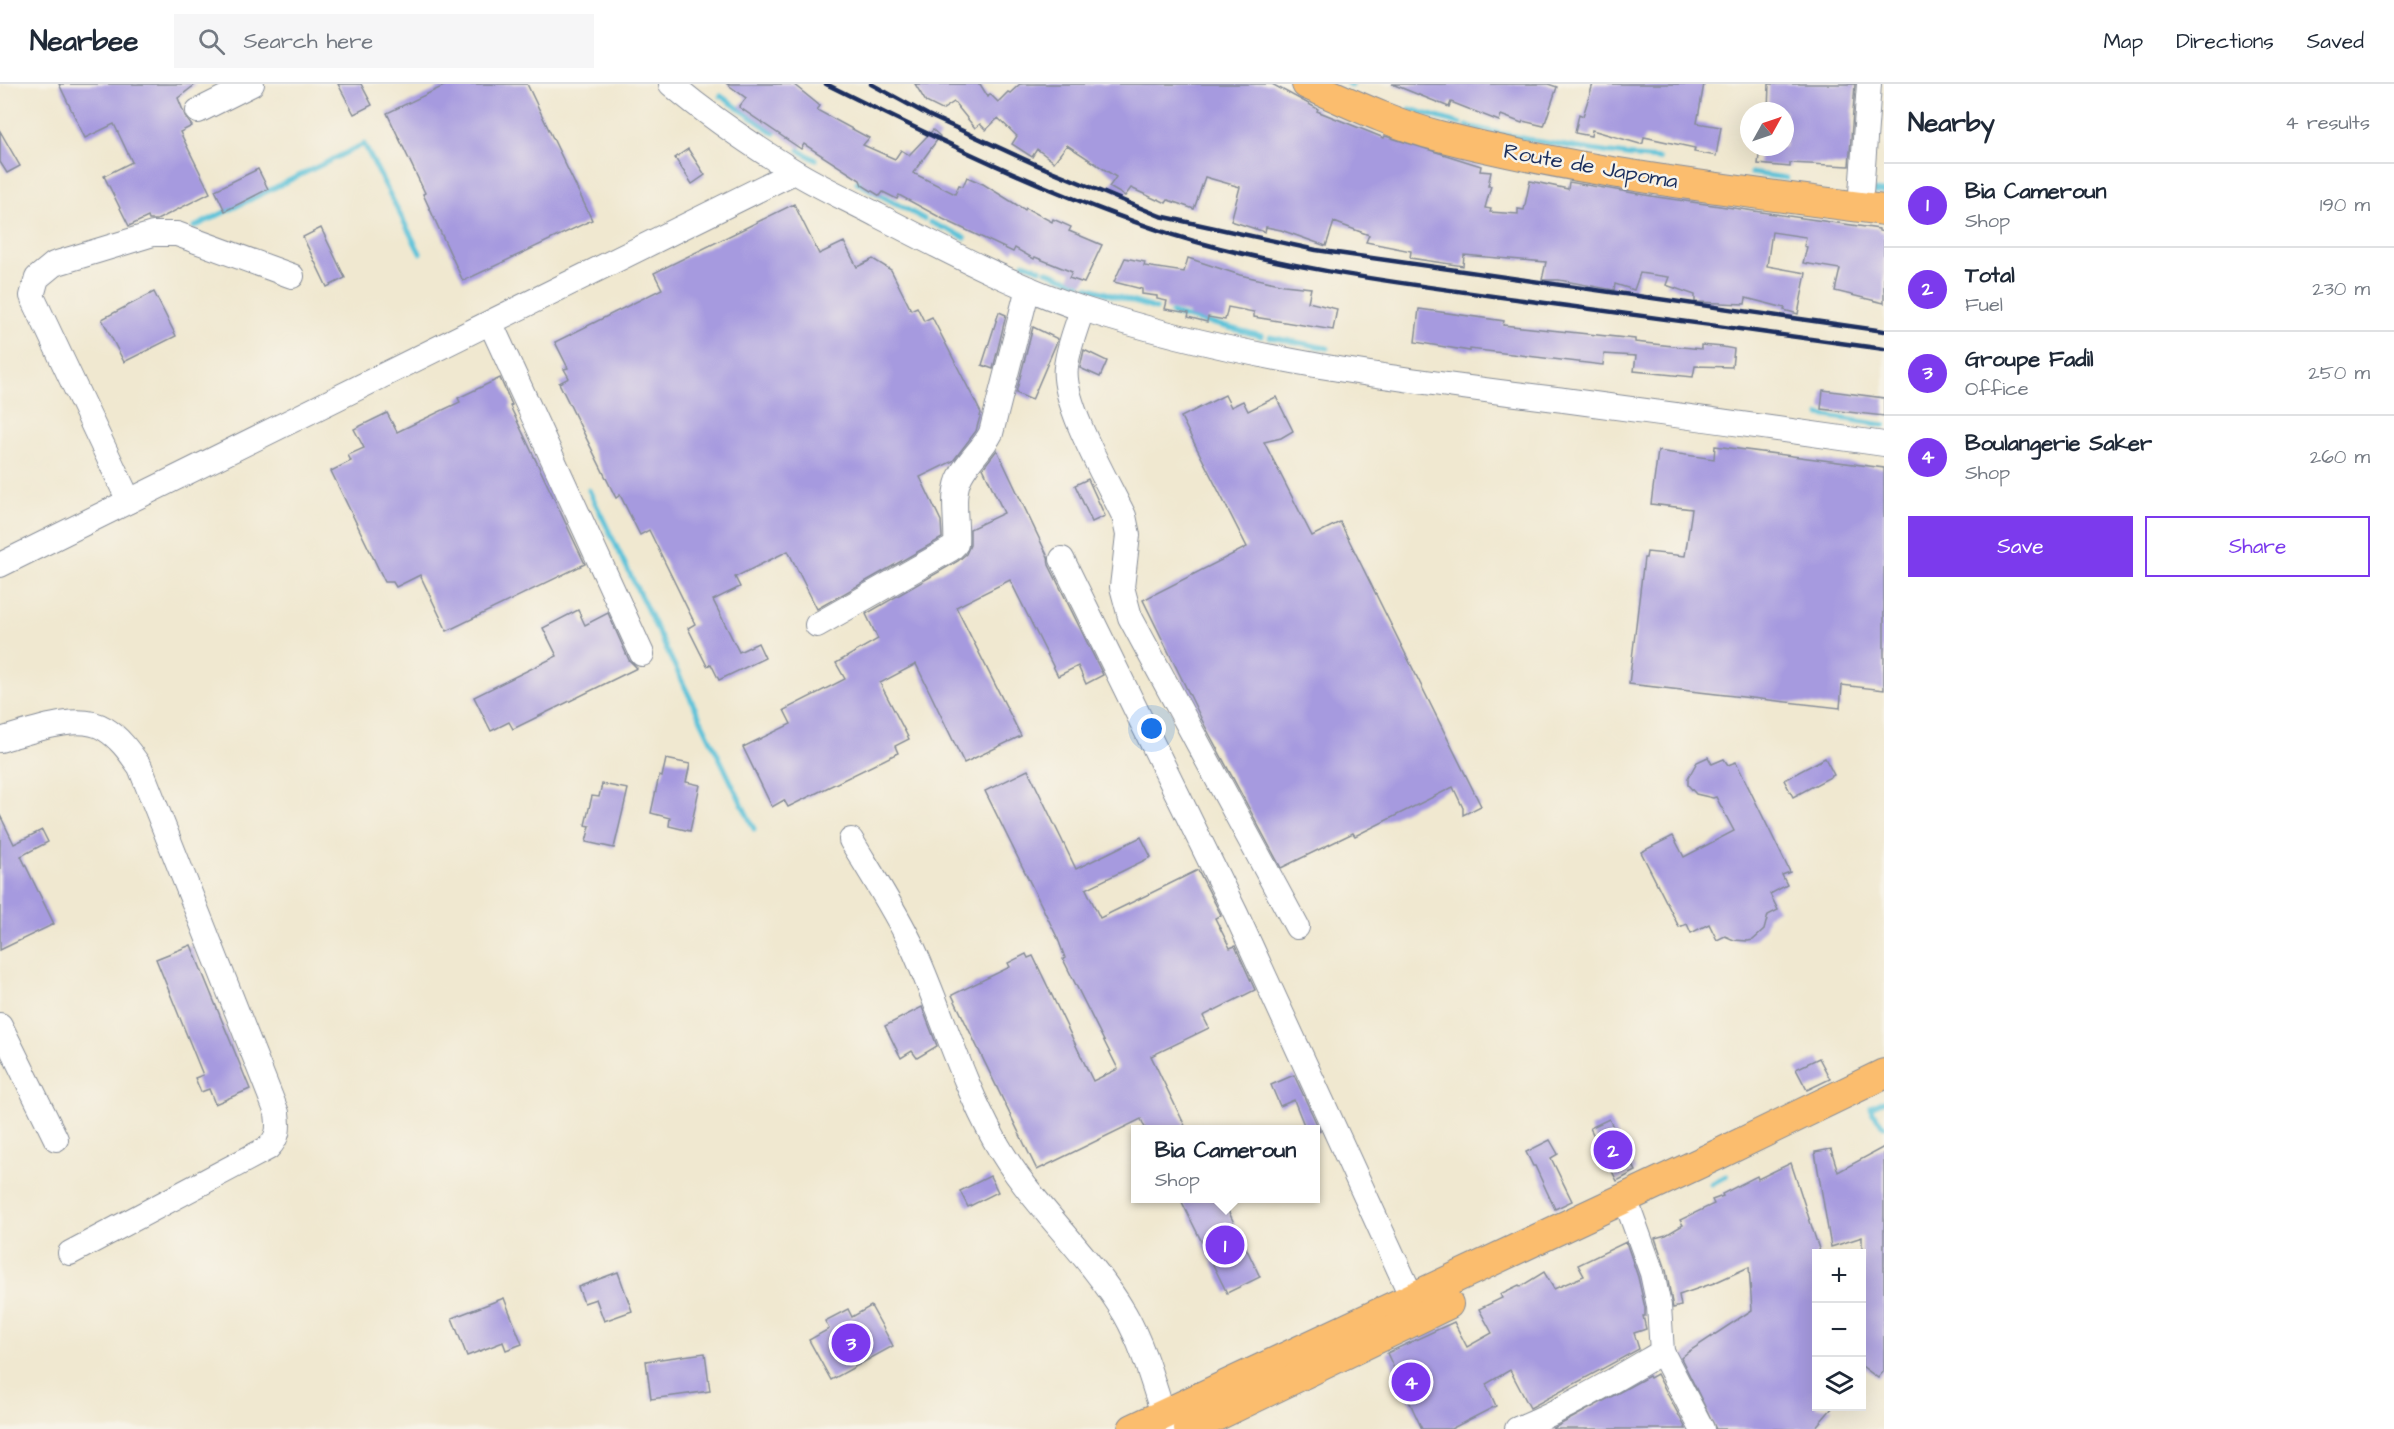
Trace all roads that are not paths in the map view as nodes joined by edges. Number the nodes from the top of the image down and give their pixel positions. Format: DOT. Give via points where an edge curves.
graph roads {
  1 [pos="252,84"];
  2 [pos="671,84"];
  3 [pos="1307,84"];
  4 [pos="1869,84"];
  5 [pos="198,111"];
  6 [pos="794,172"];
  7 [pos="1872,209"];
  8 [pos="292,276"];
  9 [pos="1028,288"];
  10 [pos="1082,309"];
  11 [pos="491,324"];
  12 [pos="1884,444"];
  13 [pos="129,501"];
  14 [pos="1062,559"];
  15 [pos="0,565"];
  16 [pos="817,625"];
  17 [pos="642,654"];
  18 [pos="0,740"];
  19 [pos="851,840"];
  20 [pos="1298,927"];
  21 [pos="0,1025"];
  22 [pos="1884,1074"];
  23 [pos="1884,1097"];
  24 [pos="1821,1115"];
  25 [pos="56,1139"];
  26 [pos="1629,1207"];
  27 [pos="70,1253"];
  28 [pos="1416,1308"];
  29 [pos="1662,1352"];
  30 [pos="1165,1422"];
  31 [pos="1133,1429"];
  32 [pos="1189,1429"];
  33 [pos="1517,1429"];
  34 [pos="1702,1429"];
  1 -- 5 [label="street"];
  2 -- 6 [label="street" via="702,110"];
  3 -- 7 [label="main road, Route de Japoma" via="1382,117 1438,135 1569,165"];
  4 -- 7 [label="street"];
  6 -- 9 [label="street"];
  6 -- 11 [label="street"];
  8 -- 13 [label="street" via="177,234 153,234 54,264 37,278 32,296"];
  9 -- 10 [label="street"];
  9 -- 16 [label="street" via="991,433 960,476 956,544"];
  10 -- 12 [label="street" via="1194,341 1313,365"];
  10 -- 20 [label="street" via="1066,367 1066,388 1124,516 1128,534 1122,587 1130,617"];
  11 -- 13 [label="street"];
  11 -- 17 [label="street"];
  13 -- 15 [label="street"];
  14 -- 28 [label="street" via="1236,914"];
  18 -- 27 [label="street" via="81,721 105,728 126,747 140,767 277,1113 279,1128 268,1148"];
  19 -- 30 [label="street" via="914,949 972,1095 995,1142 1125,1314 1138,1340"];
  21 -- 25 [label="street"];
  22 -- 24 [label="main road"];
  23 -- 24 [label="main road"];
  24 -- 26 [label="main road"];
  26 -- 28 [label="main road"];
  26 -- 29 [label="street" via="1652,1273"];
  28 -- 30 [label="main road"];
  28 -- 32 [label="main road"];
  29 -- 33 [label="street" via="1596,1391"];
  29 -- 34 [label="street"];
  30 -- 31 [label="main road"];
}
